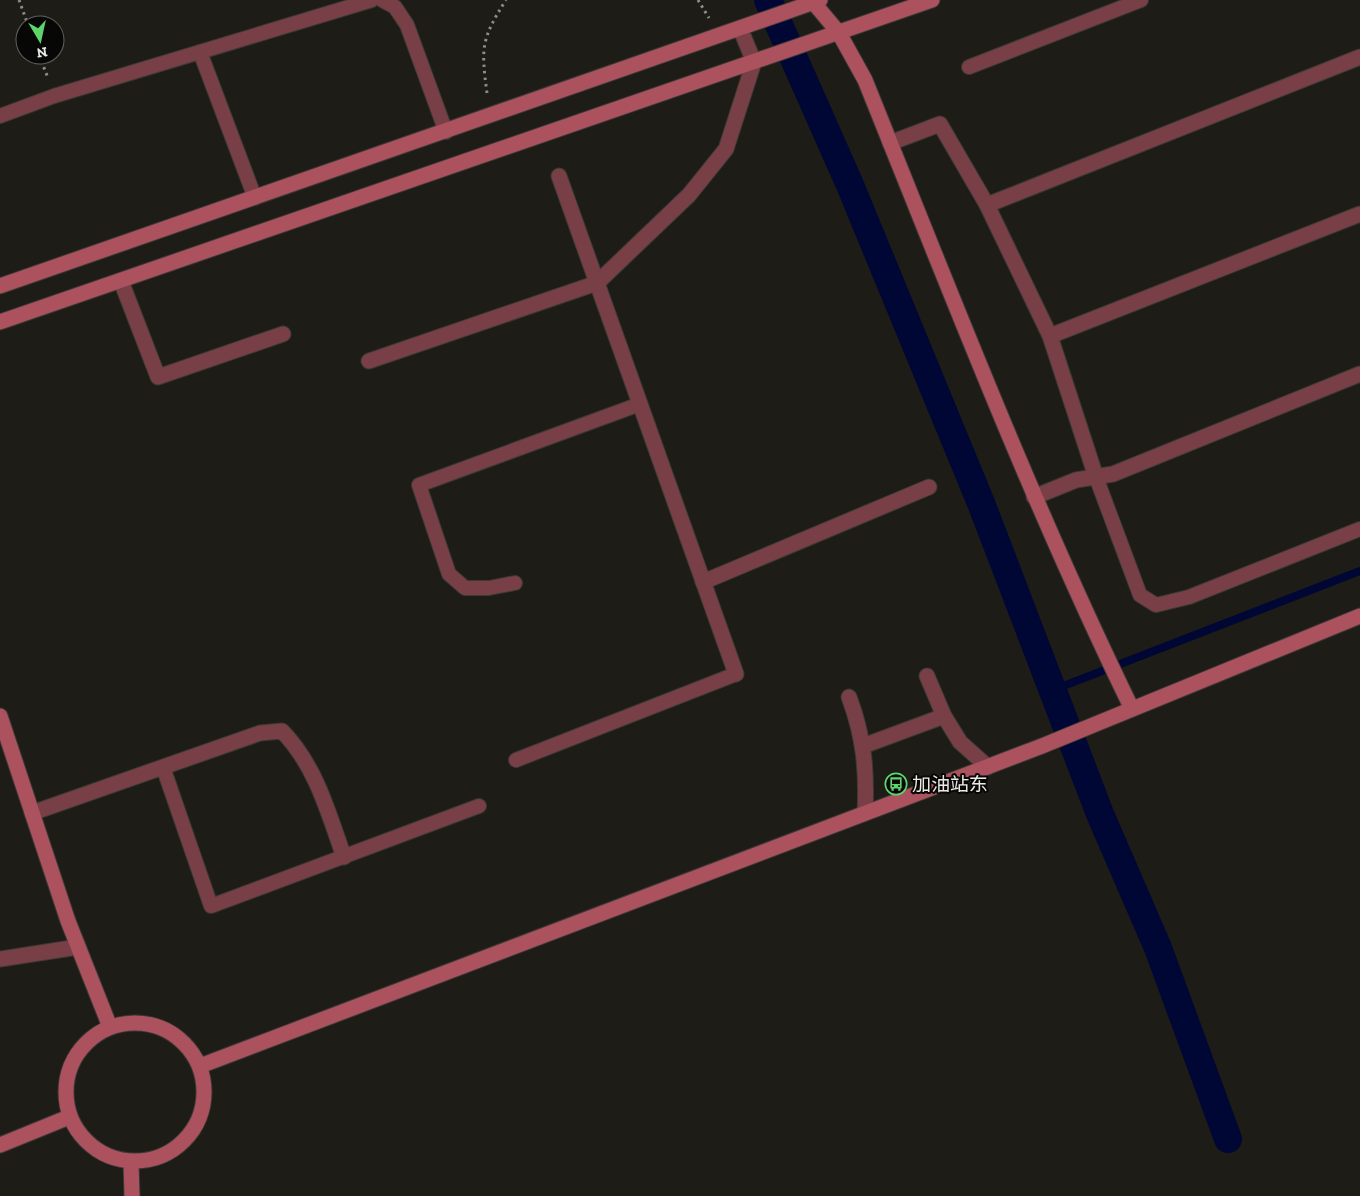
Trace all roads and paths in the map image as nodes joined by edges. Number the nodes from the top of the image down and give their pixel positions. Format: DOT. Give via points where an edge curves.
graph roads {
  1 [pos="20,0"];
  2 [pos="372,0"];
  3 [pos="382,0"];
  4 [pos="506,0"];
  5 [pos="932,0"];
  6 [pos="1141,0"];
  7 [pos="815,1"];
  8 [pos="25,15"];
  9 [pos="747,26"];
  10 [pos="839,33"];
  11 [pos="200,52"];
  12 [pos="1360,57"];
  13 [pos="754,62"];
  14 [pos="969,67"];
  15 [pos="0,116"];
  16 [pos="490,116"];
  17 [pos="446,132"];
  18 [pos="890,143"];
  19 [pos="559,176"];
  20 [pos="255,198"];
  21 [pos="987,205"];
  22 [pos="1360,214"];
  23 [pos="121,281"];
  24 [pos="597,283"];
  25 [pos="0,286"];
  26 [pos="0,322"];
  27 [pos="283,334"];
  28 [pos="1050,336"];
  29 [pos="369,361"];
  30 [pos="1360,374"];
  31 [pos="640,404"];
  32 [pos="1096,477"];
  33 [pos="929,487"];
  34 [pos="1034,497"];
  35 [pos="1360,529"];
  36 [pos="703,582"];
  37 [pos="515,583"];
  38 [pos="1360,616"];
  39 [pos="736,674"];
  40 [pos="927,676"];
  41 [pos="849,697"];
  42 [pos="1132,709"];
  43 [pos="0,716"];
  44 [pos="944,716"];
  45 [pos="863,746"];
  46 [pos="516,760"];
  47 [pos="163,767"];
  48 [pos="988,767"];
  49 [pos="480,806"];
  50 [pos="32,813"];
  51 [pos="865,813"];
  52 [pos="344,857"];
  53 [pos="78,947"];
  54 [pos="0,959"];
  55 [pos="110,1027"];
  56 [pos="200,1066"];
  57 [pos="69,1117"];
  58 [pos="0,1145"];
  59 [pos="131,1162"];
  60 [pos="132,1196"];
  1 -- 8 [label="path"];
  2 -- 11 [label="lane"];
  3 -- 17 [label="lane" via="395,7 408,25"];
  4 -- 16 [label="path" via="488,29 483,59"];
  5 -- 10 [label="street"];
  6 -- 14 [label="lane"];
  7 -- 9 [label="street"];
  7 -- 10 [label="street"];
  9 -- 13 [label="street"];
  9 -- 16 [label="street"];
  10 -- 13 [label="street"];
  10 -- 18 [label="street" via="865,80"];
  11 -- 15 [label="lane" via="54,96"];
  11 -- 20 [label="lane"];
  12 -- 21 [label="street"];
  13 -- 23 [label="street"];
  13 -- 24 [label="street" via="726,149 689,195"];
  16 -- 17 [label="street"];
  17 -- 20 [label="street"];
  18 -- 21 [label="street" via="940,124"];
  18 -- 34 [label="street"];
  19 -- 24 [label="street"];
  20 -- 25 [label="street"];
  21 -- 28 [label="street"];
  22 -- 28 [label="street"];
  23 -- 26 [label="street"];
  23 -- 27 [label="street" via="158,377"];
  24 -- 29 [label="street"];
  24 -- 31 [label="street"];
  28 -- 32 [label="street"];
  30 -- 32 [label="street" via="1113,474"];
  31 -- 36 [label="street"];
  31 -- 37 [label="lane" via="419,485 449,574 465,588"];
  32 -- 34 [label="street" via="1076,480"];
  32 -- 35 [label="lane" via="1140,595 1156,605 1189,597"];
  33 -- 36 [label="street"];
  34 -- 42 [label="street"];
  36 -- 39 [label="street"];
  38 -- 42 [label="street"];
  39 -- 46 [label="lane"];
  40 -- 44 [label="street"];
  41 -- 45 [label="street"];
  42 -- 48 [label="street"];
  43 -- 50 [label="street"];
  44 -- 45 [label="street"];
  44 -- 48 [label="street" via="960,742"];
  45 -- 51 [label="street" via="867,773"];
  47 -- 50 [label="street"];
  47 -- 52 [label="street" via="260,733 282,731 298,747 316,778"];
  47 -- 52 [label="lane" via="211,906"];
  48 -- 51 [label="street"];
  49 -- 52 [label="lane"];
  50 -- 53 [label="street"];
  51 -- 56 [label="street"];
  53 -- 54 [label="street"];
  53 -- 55 [label="street"];
  55 -- 56 [label="street" via="124,1023 155,1025 182,1040"];
  55 -- 57 [label="street" via="96,1034 74,1057 65,1086"];
  56 -- 59 [label="street" via="206,1093 200,1120 184,1143 159,1158"];
  57 -- 58 [label="street"];
  57 -- 59 [label="street" via="83,1140 105,1156"];
  59 -- 60 [label="street"];
}
